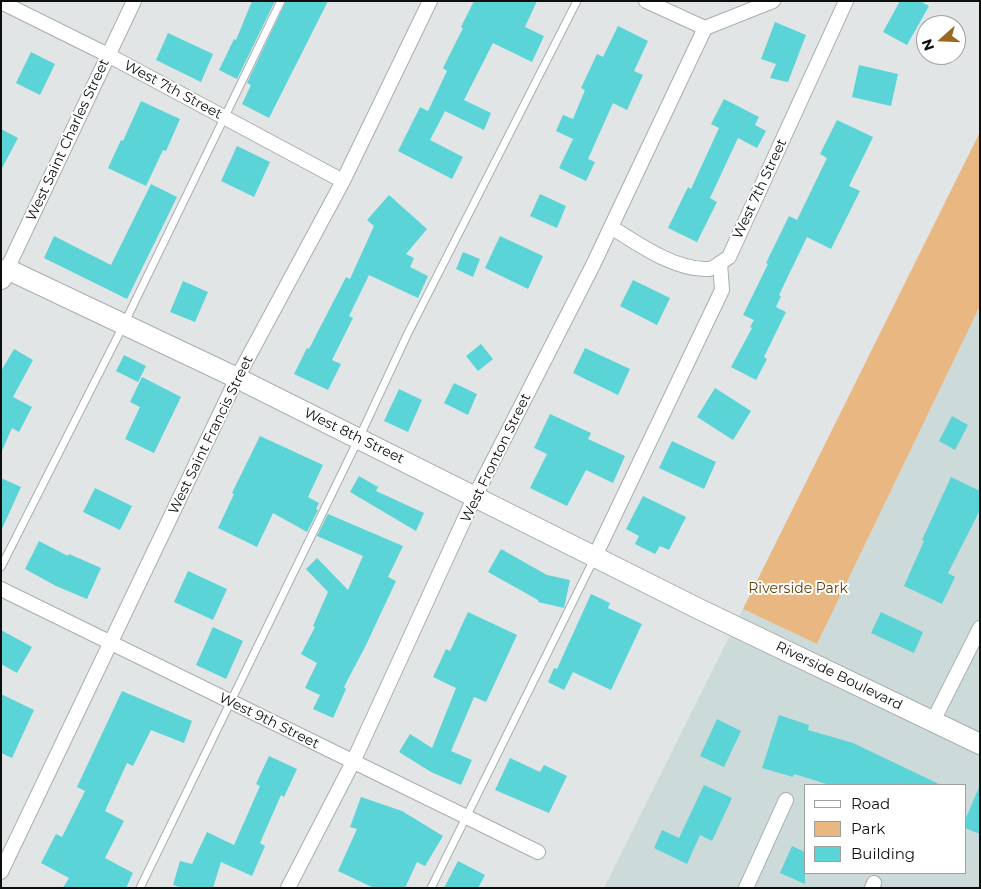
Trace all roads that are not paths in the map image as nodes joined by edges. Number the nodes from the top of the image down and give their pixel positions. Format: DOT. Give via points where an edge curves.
graph roads {
  1 [pos="134,1"];
  2 [pos="282,1"];
  3 [pos="430,1"];
  4 [pos="578,1"];
  5 [pos="646,1"];
  6 [pos="774,1"];
  7 [pos="846,1"];
  8 [pos="1,2"];
  9 [pos="704,28"];
  10 [pos="108,55"];
  11 [pos="224,118"];
  12 [pos="342,181"];
  13 [pos="611,227"];
  14 [pos="720,263"];
  15 [pos="4,274"];
  16 [pos="124,324"];
  17 [pos="237,378"];
  18 [pos="359,438"];
  19 [pos="475,496"];
  20 [pos="595,556"];
  21 [pos="1,567"];
  22 [pos="1,590"];
  23 [pos="699,609"];
  24 [pos="980,628"];
  25 [pos="110,643"];
  26 [pos="230,702"];
  27 [pos="934,722"];
  28 [pos="980,744"];
  29 [pos="353,762"];
  30 [pos="786,800"];
  31 [pos="466,817"];
  32 [pos="538,852"];
  33 [pos="1,872"];
  34 [pos="140,888"];
  35 [pos="288,888"];
  36 [pos="431,888"];
  37 [pos="746,888"];
  1 -- 10 [label="street, West Saint Charles Street"];
  2 -- 11 [label="lane"];
  3 -- 12 [label="street, West Saint Francis Street"];
  4 -- 18 [label="lane" via="412,325"];
  5 -- 9 [label="street"];
  6 -- 9 [label="street"];
  7 -- 14 [label="street, West 7th Street" via="729,257"];
  8 -- 10 [label="street, West 7th Street"];
  9 -- 13 [label="street, West Fronton Street"];
  10 -- 11 [label="street, West 7th Street"];
  10 -- 15 [label="street, West Saint Charles Street"];
  11 -- 12 [label="street, West 7th Street"];
  11 -- 16 [label="lane"];
  12 -- 17 [label="street, West Saint Francis Street"];
  13 -- 14 [label="street" via="650,251 688,267 711,269"];
  13 -- 19 [label="street, West Fronton Street"];
  14 -- 20 [label="street" via="722,290"];
  15 -- 16 [label="street, West 8th Street"];
  16 -- 17 [label="street, West 8th Street"];
  16 -- 21 [label="lane"];
  17 -- 18 [label="street, West 8th Street"];
  17 -- 25 [label="street, West Saint Francis Street"];
  18 -- 19 [label="street, West 8th Street"];
  18 -- 26 [label="lane"];
  19 -- 20 [label="street, West 8th Street"];
  19 -- 29 [label="street, West Fronton Street"];
  20 -- 23 [label="street, West 8th Street"];
  20 -- 31 [label="lane"];
  22 -- 25 [label="street, West 9th Street"];
  23 -- 27 [label="street, Riverside Boulevard"];
  24 -- 27 [label="street"];
  25 -- 26 [label="street, West 9th Street"];
  25 -- 33 [label="street, West Saint Francis Street"];
  26 -- 29 [label="street, West 9th Street"];
  26 -- 34 [label="lane"];
  27 -- 28 [label="street, Riverside Boulevard"];
  29 -- 31 [label="street, West 9th Street"];
  29 -- 35 [label="street, West Fronton Street"];
  30 -- 37 [label="street"];
  31 -- 32 [label="street, West 9th Street"];
  31 -- 36 [label="lane"];
}
